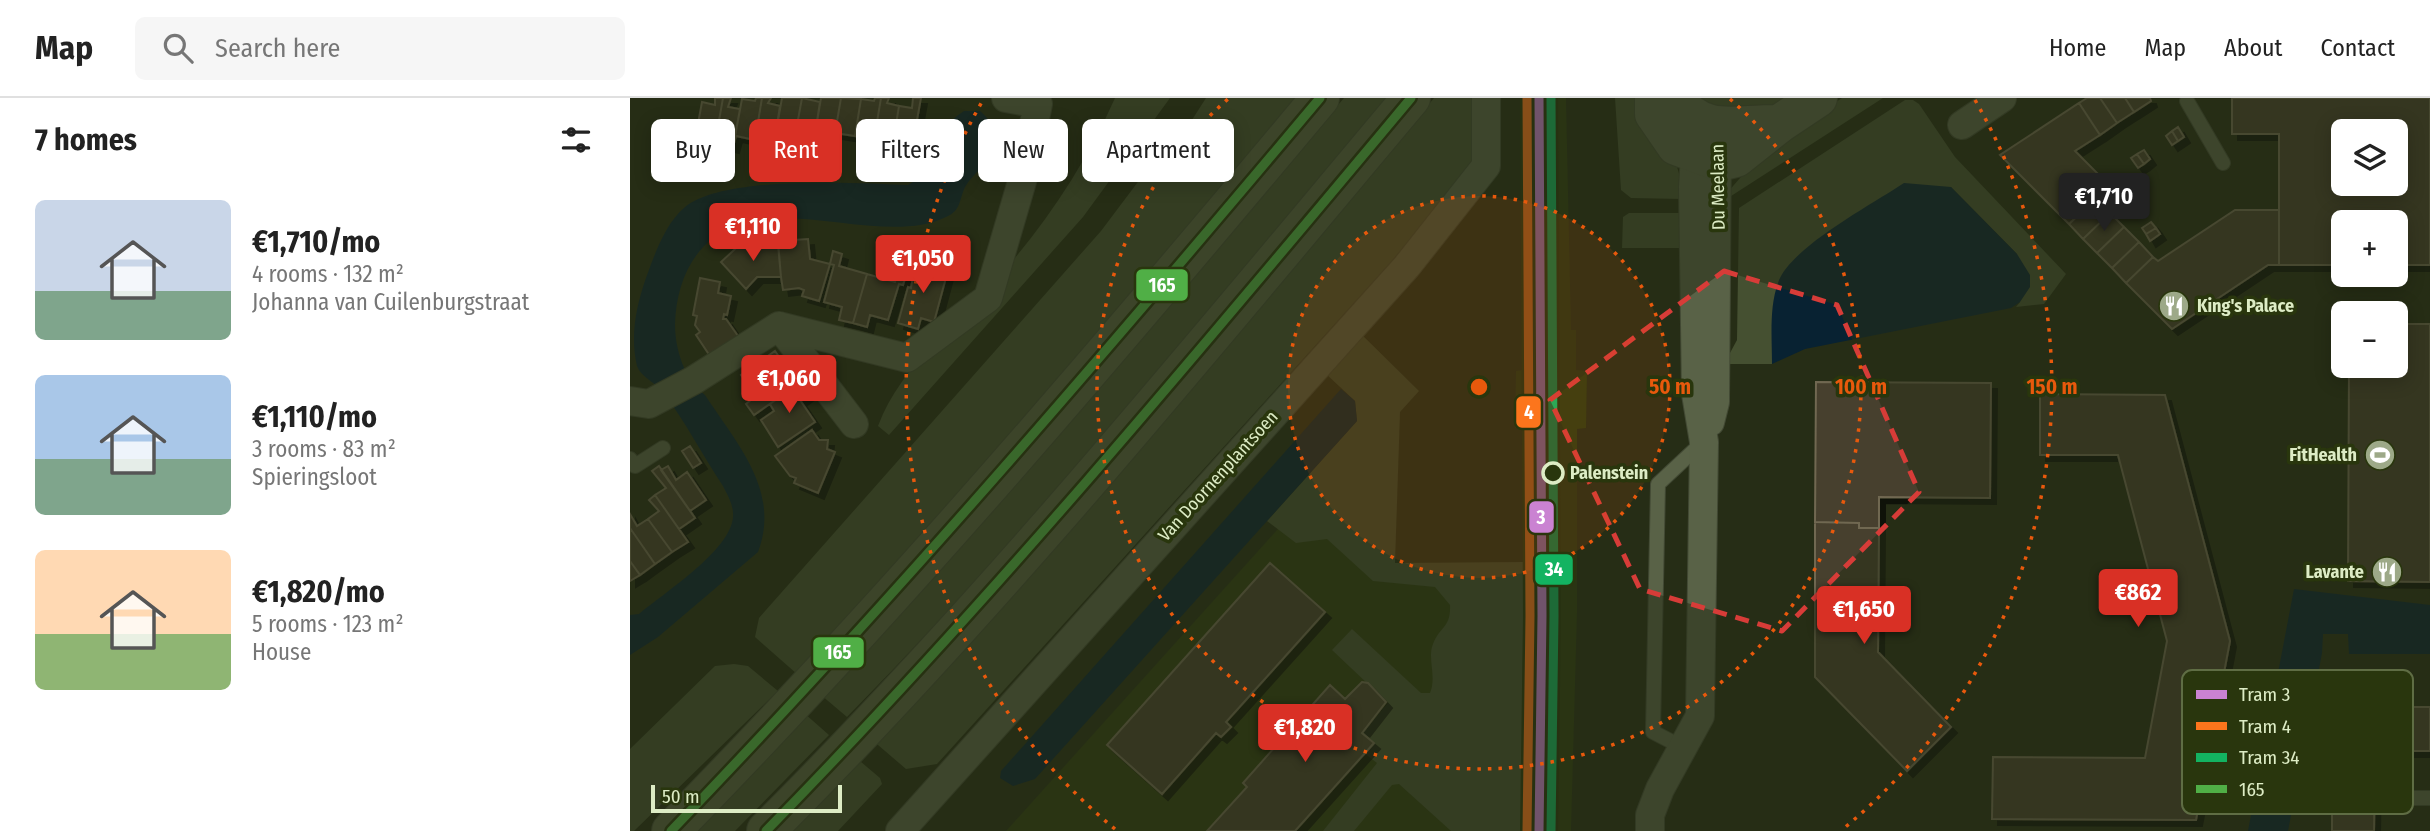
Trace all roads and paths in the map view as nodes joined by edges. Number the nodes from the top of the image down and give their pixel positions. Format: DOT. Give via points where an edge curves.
graph roads {
  1 [pos="1006,98"];
  2 [pos="1320,98"];
  3 [pos="1411,98"];
  4 [pos="1486,98"];
  5 [pos="1654,98"];
  6 [pos="1673,98"];
  7 [pos="1818,98"];
  8 [pos="2002,98"];
  9 [pos="2187,101"];
  10 [pos="1962,125"];
  11 [pos="1710,148"];
  12 [pos="2223,163"];
  13 [pos="779,326"];
  14 [pos="639,403"];
  15 [pos="854,424"];
  16 [pos="1704,442"];
  17 [pos="663,448"];
  18 [pos="632,467"];
  19 [pos="1682,747"];
  20 [pos="671,831"];
  21 [pos="766,831"];
  22 [pos="900,831"];
  23 [pos="1650,831"];
  1 -- 13 [label="street" via="1038,104 1023,178 988,298 907,358"];
  2 -- 20 [label="main road" via="1054,412 828,665"];
  3 -- 21 [label="main road" via="1035,541 884,709"];
  4 -- 22 [label="street, Van Doornenplantsoen" via="1486,166 1407,265"];
  5 -- 11 [label="street" via="1654,114 1675,146"];
  6 -- 11 [label="street"];
  7 -- 11 [label="street" via="1779,124"];
  8 -- 10 [label="street"];
  9 -- 12 [label="lane"];
  11 -- 16 [label="street, Du Meelaan" via="1696,394"];
  13 -- 14 [label="street" via="694,380"];
  13 -- 15 [label="street"];
  16 -- 19 [label="street, Du Meelaan" via="1700,716"];
  16 -- 19 [label="lane" via="1658,484 1653,732"];
  17 -- 18 [label="lane"];
  19 -- 23 [label="street, Du Meelaan" via="1650,815"];
}
